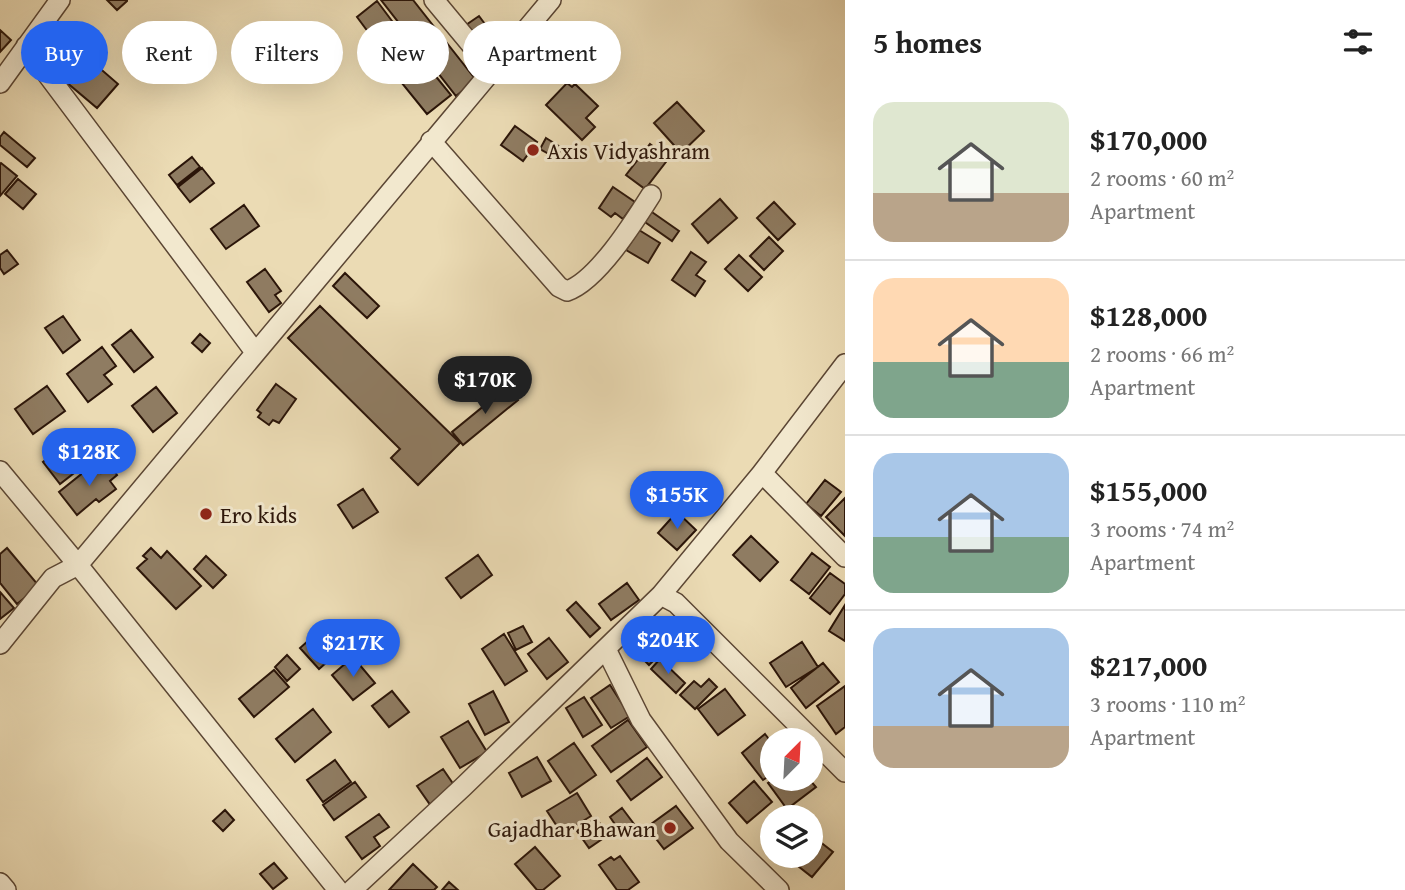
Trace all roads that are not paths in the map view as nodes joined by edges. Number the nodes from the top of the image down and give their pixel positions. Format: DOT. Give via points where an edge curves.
graph roads {
  1 [pos="60,0"];
  2 [pos="434,0"];
  3 [pos="551,0"];
  4 [pos="44,21"];
  5 [pos="534,21"];
  6 [pos="463,36"];
  7 [pos="21,53"];
  8 [pos="0,83"];
  9 [pos="54,84"];
  10 [pos="480,84"];
  11 [pos="431,141"];
  12 [pos="651,195"];
  13 [pos="255,352"];
  14 [pos="845,363"];
  15 [pos="0,471"];
  16 [pos="762,473"];
  17 [pos="845,557"];
  18 [pos="78,565"];
  19 [pos="661,595"];
  20 [pos="0,645"];
  21 [pos="606,649"];
  22 [pos="845,772"];
  23 [pos="0,883"];
  24 [pos="6,890"];
  25 [pos="338,890"];
  26 [pos="352,890"];
  27 [pos="779,890"];
  1 -- 4 [label="street"];
  2 -- 6 [label="street"];
  3 -- 5 [label="street"];
  7 -- 8 [label="street"];
  9 -- 13 [label="street"];
  10 -- 11 [label="street"];
  11 -- 12 [label="street" via="567,291 579,287 626,234"];
  11 -- 13 [label="street"];
  13 -- 18 [label="street"];
  14 -- 16 [label="street"];
  15 -- 18 [label="street"];
  16 -- 17 [label="street"];
  16 -- 19 [label="street"];
  18 -- 20 [label="street" via="53,578"];
  18 -- 25 [label="street"];
  19 -- 21 [label="street"];
  19 -- 22 [label="street" via="676,603"];
  21 -- 26 [label="street"];
  21 -- 27 [label="street" via="641,720 729,841"];
  23 -- 24 [label="street"];
}
